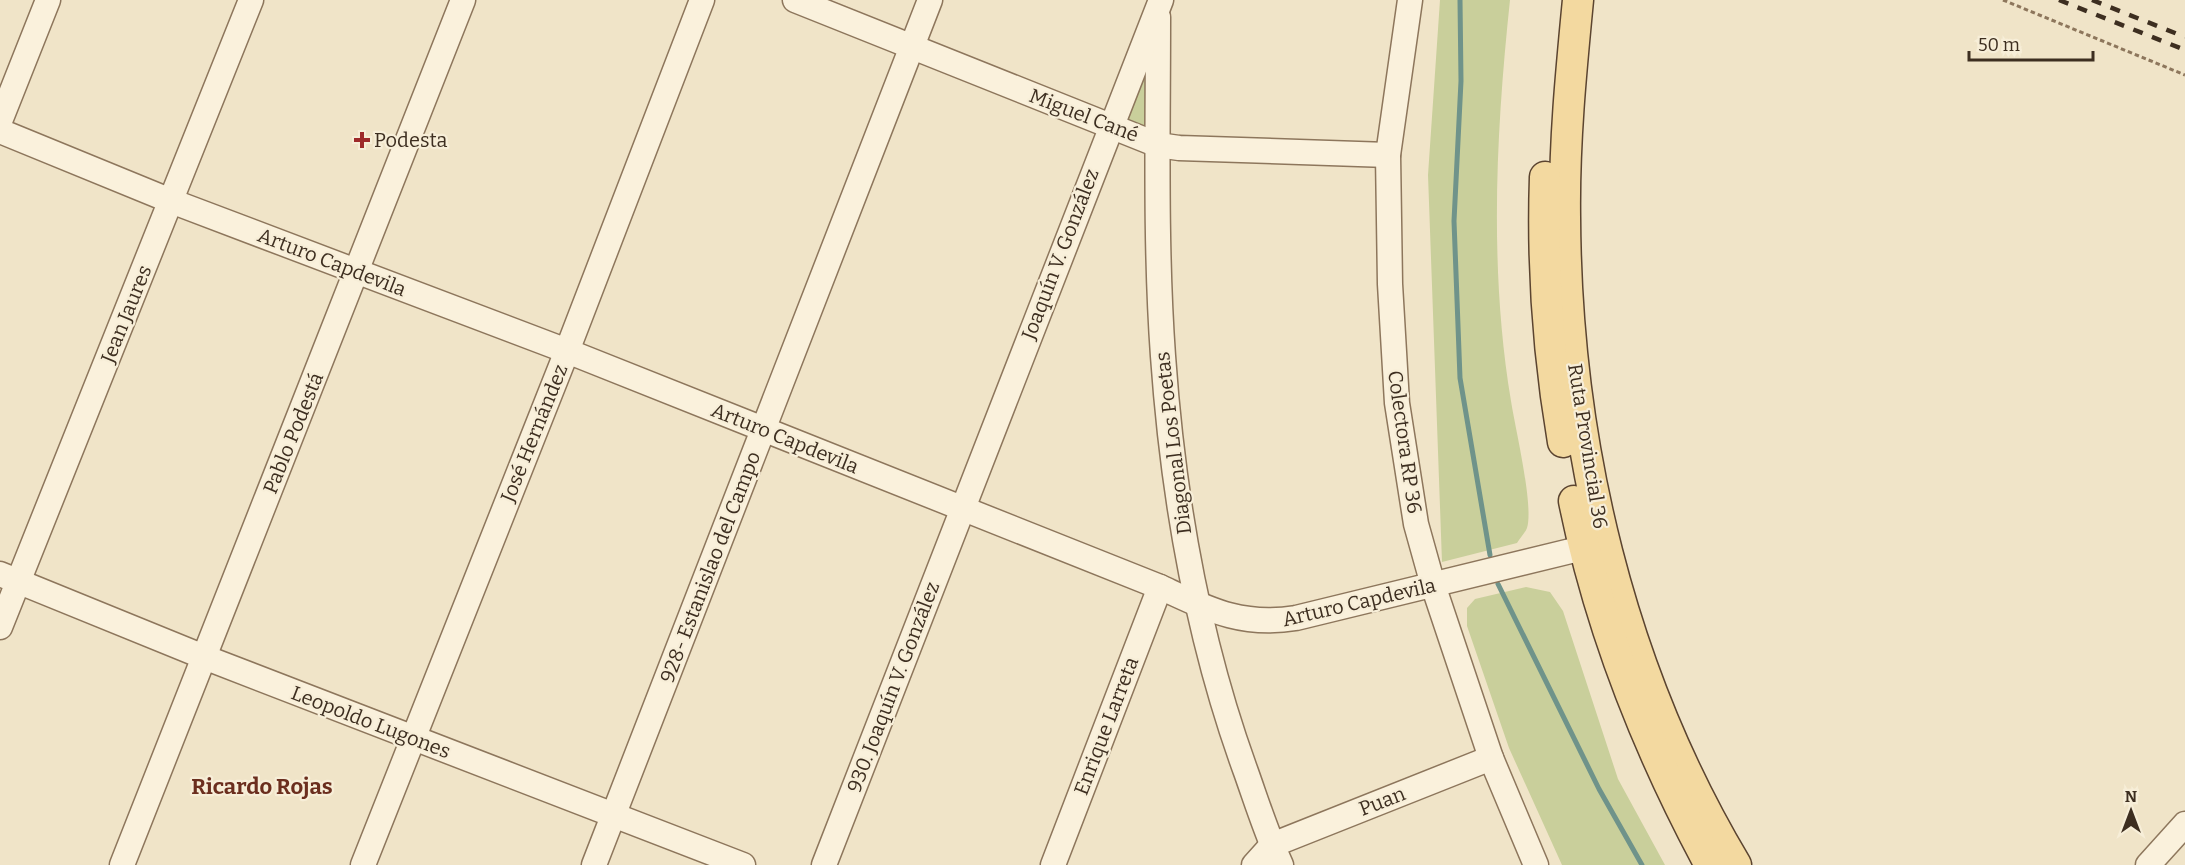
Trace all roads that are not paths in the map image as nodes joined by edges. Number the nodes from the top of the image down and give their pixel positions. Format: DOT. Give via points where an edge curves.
graph roads {
  1 [pos="48,0"];
  2 [pos="251,0"];
  3 [pos="463,0"];
  4 [pos="702,0"];
  5 [pos="795,0"];
  6 [pos="930,0"];
  7 [pos="1410,0"];
  8 [pos="1557,0"];
  9 [pos="1578,0"];
  10 [pos="1160,3"];
  11 [pos="911,47"];
  12 [pos="0,121"];
  13 [pos="1110,126"];
  14 [pos="0,131"];
  15 [pos="1158,144"];
  16 [pos="1388,155"];
  17 [pos="171,201"];
  18 [pos="358,272"];
  19 [pos="567,351"];
  20 [pos="764,429"];
  21 [pos="961,509"];
  22 [pos="1583,548"];
  23 [pos="9,577"];
  24 [pos="1433,585"];
  25 [pos="1160,587"];
  26 [pos="1196,603"];
  27 [pos="0,627"];
  28 [pos="204,657"];
  29 [pos="412,738"];
  30 [pos="1491,758"];
  31 [pos="1687,771"];
  32 [pos="615,814"];
  33 [pos="2185,824"];
  34 [pos="1276,855"];
  35 [pos="122,865"];
  36 [pos="363,865"];
  37 [pos="594,865"];
  38 [pos="743,865"];
  39 [pos="824,865"];
  40 [pos="1053,865"];
  41 [pos="1254,865"];
  42 [pos="1536,865"];
  43 [pos="1710,865"];
  44 [pos="1736,865"];
  45 [pos="1753,865"];
  46 [pos="2148,865"];
  1 -- 12 [label="street"];
  2 -- 17 [label="street, Jean Jaures"];
  3 -- 18 [label="street, Pablo Podestá"];
  4 -- 19 [label="street, José Hernández"];
  5 -- 11 [label="street, Miguel Cané"];
  6 -- 11 [label="street, 928- Estanislao del Campo"];
  7 -- 16 [label="street, Colectora RP 36"];
  8 -- 22 [label="main road, Ruta Provincial 36" via="1548,115 1545,290 1560,422"];
  9 -- 31 [label="main road, Ruta Provincial 36" via="1567,133 1565,217 1568,295 1581,424 1595,502 1617,587 1643,666"];
  10 -- 13 [label="street, Joaquín V. González"];
  10 -- 15 [label="street, Diagonal Los Poetas"];
  11 -- 13 [label="street, Miguel Cané"];
  11 -- 20 [label="street, 928- Estanislao del Campo"];
  13 -- 15 [label="street, Miguel Cané"];
  13 -- 21 [label="street, Joaquín V. González"];
  14 -- 17 [label="street, Arturo Capdevila"];
  15 -- 16 [label="street, Miguel Cané"];
  15 -- 26 [label="street, Diagonal Los Poetas" via="1163,366"];
  16 -- 24 [label="street, Colectora RP 36" via="1397,403 1416,524"];
  17 -- 18 [label="street, Arturo Capdevila"];
  17 -- 23 [label="street, Jean Jaures"];
  18 -- 19 [label="street, Arturo Capdevila"];
  18 -- 28 [label="street, Pablo Podestá"];
  19 -- 20 [label="street, Arturo Capdevila"];
  19 -- 29 [label="street, José Hernández"];
  20 -- 21 [label="street, Arturo Capdevila"];
  20 -- 32 [label="street, 928- Estanislao del Campo"];
  21 -- 25 [label="street, Arturo Capdevila"];
  21 -- 39 [label="street, 930. Joaquín V. González"];
  22 -- 24 [label="street, Arturo Capdevila"];
  22 -- 43 [label="main road, Ruta Provincial 36" via="1637,714"];
  23 -- 27 [label="street, Jean Jaures"];
  23 -- 28 [label="street, Leopoldo Lugones"];
  24 -- 26 [label="street, Arturo Capdevila" via="1279,621 1242,620"];
  24 -- 30 [label="street, Colectora RP 36"];
  25 -- 26 [label="street, Arturo Capdevila"];
  25 -- 40 [label="street, Enrique Larreta"];
  26 -- 34 [label="street, Diagonal Los Poetas" via="1230,728"];
  28 -- 29 [label="street, Leopoldo Lugones"];
  28 -- 35 [label="street, Pablo Podestá"];
  29 -- 32 [label="street, Leopoldo Lugones"];
  29 -- 36 [label="street, José Hernández"];
  30 -- 34 [label="street, Puan"];
  30 -- 42 [label="street, Colectora RP 36"];
  31 -- 44 [label="main road, Ruta Provincial 36"];
  31 -- 45 [label="main road" via="1725,816"];
  32 -- 37 [label="street, 928- Estanislao del Campo"];
  32 -- 38 [label="street, Leopoldo Lugones"];
  33 -- 46 [label="street"];
  34 -- 41 [label="street"];
}
